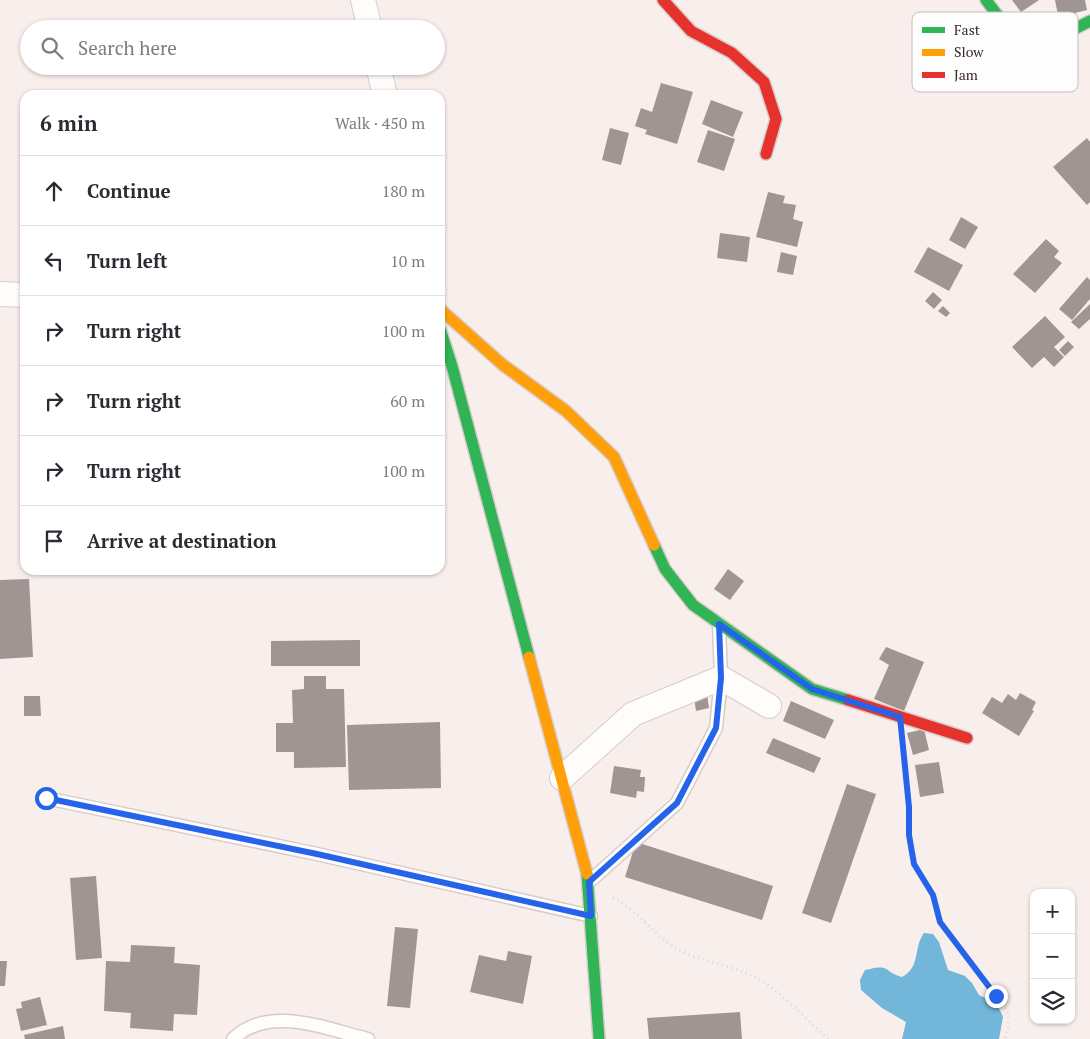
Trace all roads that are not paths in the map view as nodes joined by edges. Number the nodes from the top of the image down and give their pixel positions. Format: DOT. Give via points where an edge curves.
graph roads {
  1 [pos="363,0"];
  2 [pos="663,0"];
  3 [pos="986,0"];
  4 [pos="995,12"];
  5 [pos="368,20"];
  6 [pos="1090,20"];
  7 [pos="1078,26"];
  8 [pos="380,75"];
  9 [pos="384,90"];
  10 [pos="766,154"];
  11 [pos="0,294"];
  12 [pos="20,295"];
  13 [pos="445,313"];
  14 [pos="446,364"];
  15 [pos="719,624"];
  16 [pos="721,678"];
  17 [pos="769,706"];
  18 [pos="967,738"];
  19 [pos="562,778"];
  20 [pos="46,798"];
  21 [pos="589,885"];
  22 [pos="591,916"];
  23 [pos="232,1039"];
  24 [pos="368,1039"];
  25 [pos="599,1039"];
  1 -- 5 [label="street"];
  2 -- 10 [label="street" via="692,31 732,53 764,82 776,119"];
  3 -- 4 [label="street"];
  6 -- 7 [label="street"];
  8 -- 9 [label="street"];
  11 -- 12 [label="street"];
  13 -- 15 [label="street" via="503,365 566,411 614,457 665,568 693,605"];
  14 -- 19 [label="street"];
  15 -- 16 [label="lane"];
  15 -- 18 [label="street" via="812,689"];
  16 -- 17 [label="street"];
  16 -- 19 [label="street" via="633,714"];
  16 -- 21 [label="lane" via="716,728 677,803"];
  19 -- 21 [label="street"];
  20 -- 22 [label="lane" via="317,854"];
  21 -- 22 [label="street"];
  22 -- 25 [label="street"];
  23 -- 24 [label="lane" via="240,1032 261,1024 292,1020"];
}
